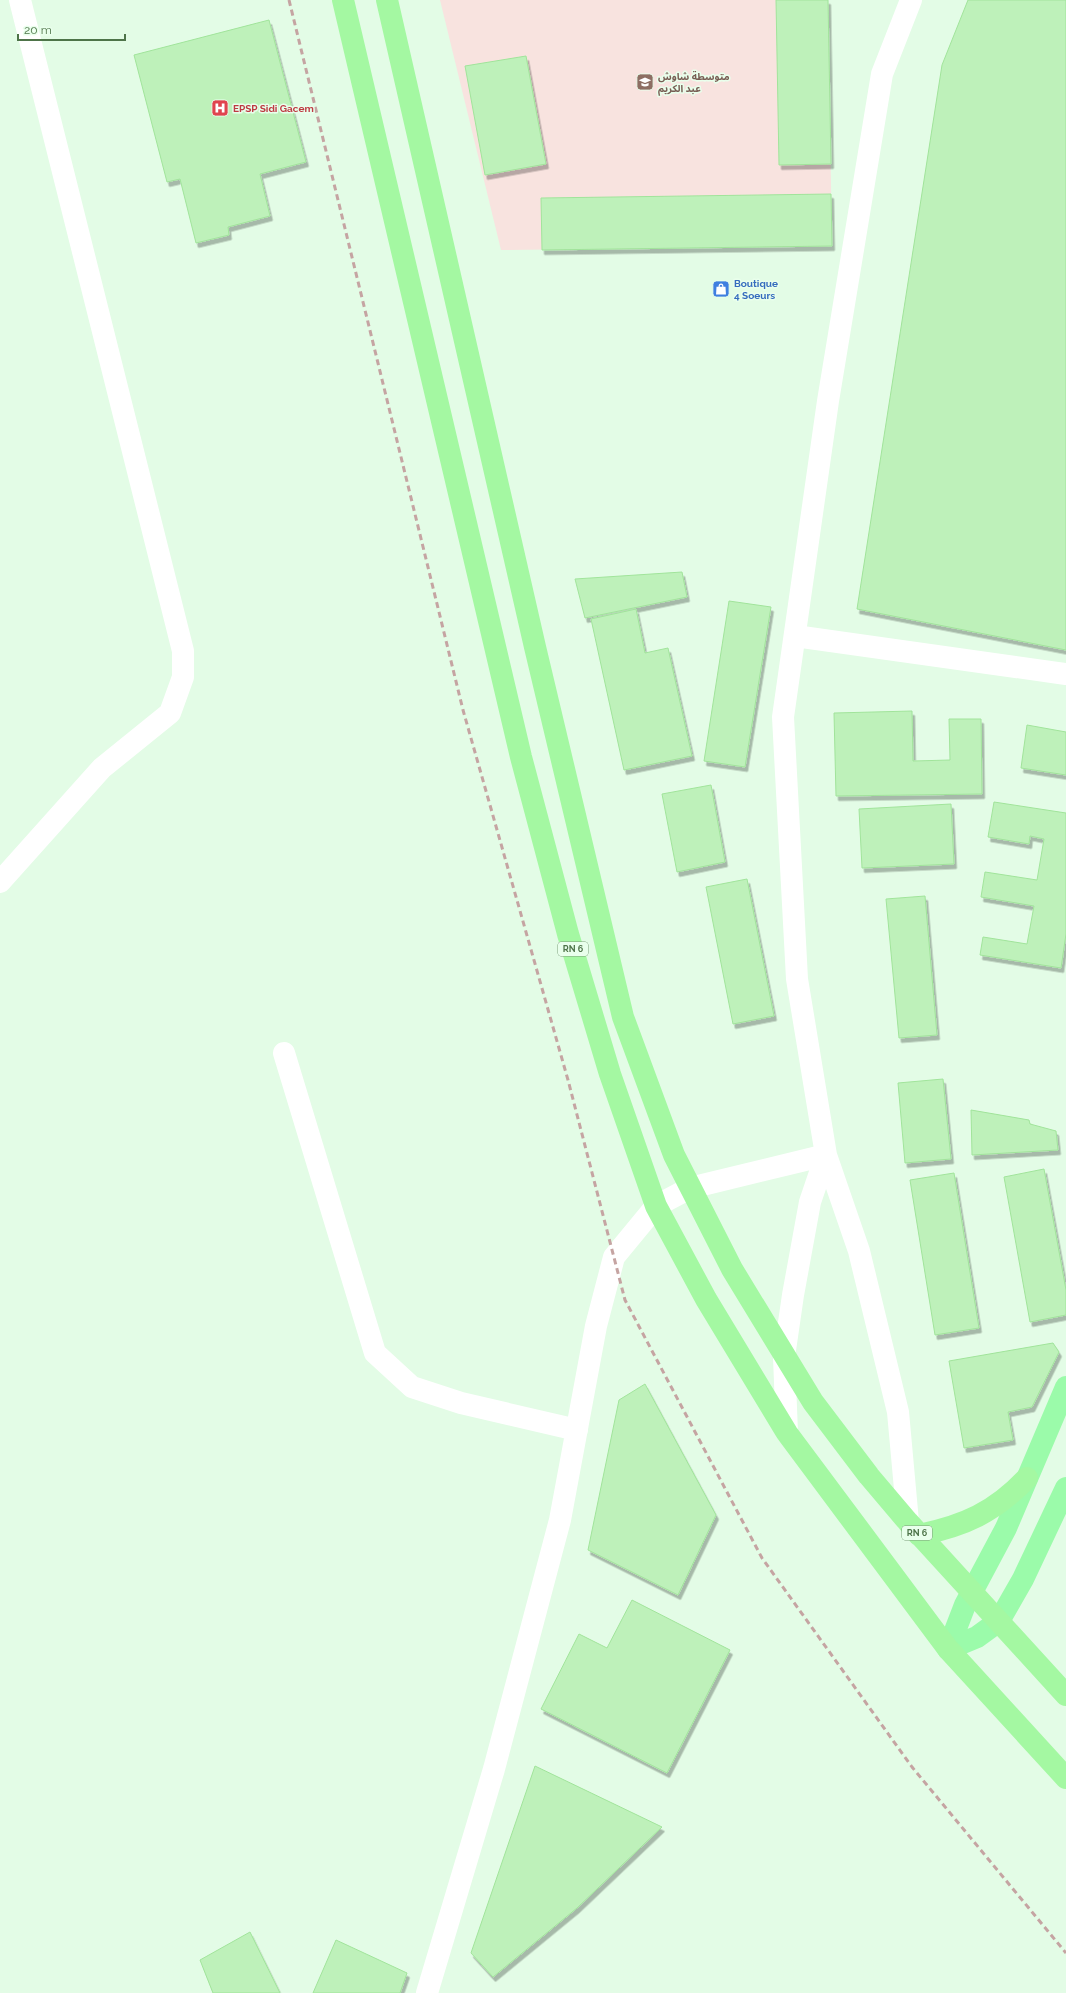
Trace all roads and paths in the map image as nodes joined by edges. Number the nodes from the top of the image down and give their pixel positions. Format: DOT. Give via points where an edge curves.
graph roads {
  1 [pos="20,0"];
  2 [pos="343,0"];
  3 [pos="387,0"];
  4 [pos="911,0"];
  5 [pos="795,636"];
  6 [pos="1066,674"];
  7 [pos="0,882"];
  8 [pos="284,1053"];
  9 [pos="826,1156"];
  10 [pos="690,1188"];
  11 [pos="656,1206"];
  12 [pos="784,1357"];
  13 [pos="1066,1387"];
  14 [pos="577,1430"];
  15 [pos="787,1433"];
  16 [pos="1027,1478"];
  17 [pos="1066,1488"];
  18 [pos="913,1529"];
  19 [pos="972,1593"];
  20 [pos="999,1621"];
  21 [pos="948,1649"];
  22 [pos="1066,1695"];
  23 [pos="1066,1778"];
  24 [pos="427,1993"];
  1 -- 7 [label="street" via="183,651 183,677 170,713 102,768"];
  2 -- 11 [label="highway, RN 6" via="521,757 568,934 610,1074"];
  3 -- 10 [label="highway, RN 6" via="623,1017 674,1155"];
  4 -- 5 [label="street" via="882,74 828,401"];
  5 -- 6 [label="street"];
  5 -- 9 [label="street" via="783,717 797,979"];
  8 -- 14 [label="street" via="375,1353 412,1387 461,1403"];
  9 -- 10 [label="street"];
  9 -- 12 [label="street" via="810,1202"];
  9 -- 18 [label="street" via="859,1251 898,1412"];
  10 -- 11 [label="street"];
  10 -- 12 [label="highway, RN 6" via="732,1269"];
  11 -- 14 [label="street" via="614,1257 596,1326"];
  11 -- 15 [label="highway, RN 6" via="706,1299"];
  12 -- 15 [label="street"];
  12 -- 18 [label="highway, RN 6" via="813,1402"];
  13 -- 16 [label="main road"];
  14 -- 24 [label="street" via="560,1520 494,1769"];
  15 -- 21 [label="highway, RN 6"];
  16 -- 18 [label="highway" via="991,1510 968,1522 944,1530"];
  16 -- 19 [label="main road" via="1006,1528"];
  17 -- 20 [label="main road" via="1023,1579"];
  18 -- 19 [label="highway, RN 6"];
  19 -- 20 [label="highway, RN 6"];
  19 -- 21 [label="main road"];
  20 -- 21 [label="main road" via="977,1637"];
  20 -- 22 [label="highway, RN 6"];
  21 -- 23 [label="highway, RN 6"];
}
